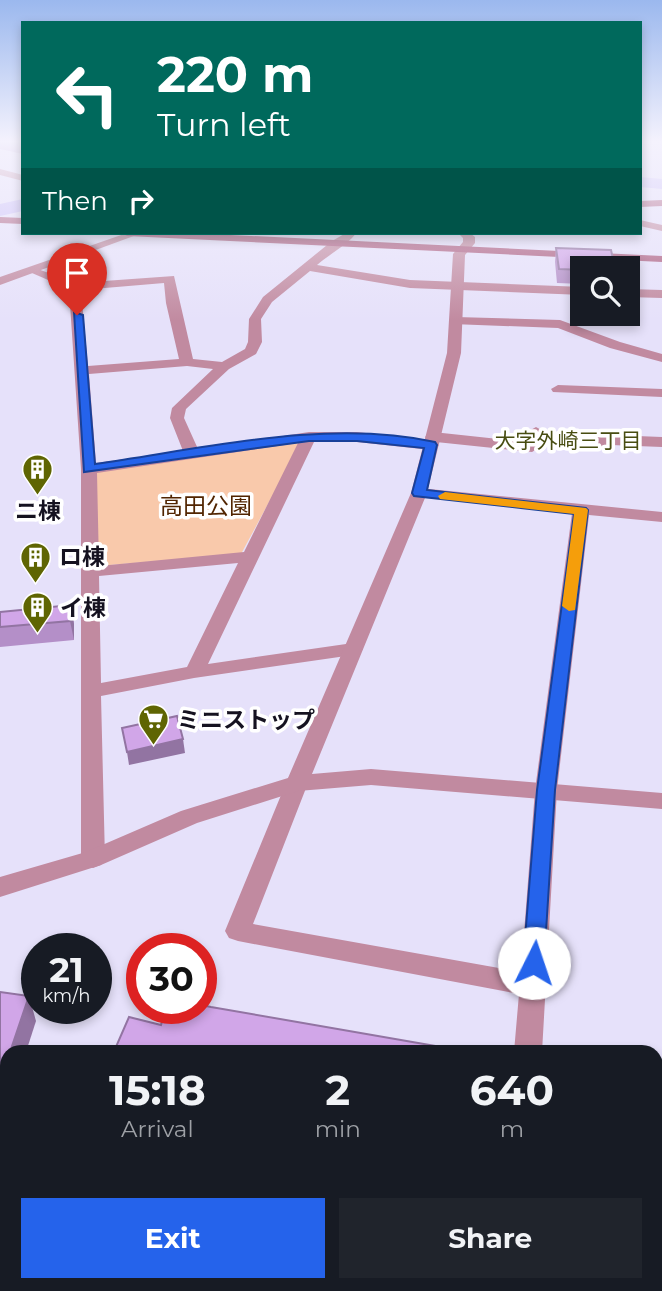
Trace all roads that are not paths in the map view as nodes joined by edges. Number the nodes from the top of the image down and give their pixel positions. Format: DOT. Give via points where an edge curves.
graph roads {
  1 [pos="662,203"];
  2 [pos="642,204"];
  3 [pos="0,220"];
  4 [pos="21,221"];
  5 [pos="642,223"];
  6 [pos="0,227"];
  7 [pos="21,228"];
  8 [pos="662,228"];
  9 [pos="130,235"];
  10 [pos="176,235"];
  11 [pos="350,235"];
  12 [pos="466,242"];
  13 [pos="336,243"];
  14 [pos="662,253"];
  15 [pos="662,259"];
  16 [pos="308,267"];
  17 [pos="32,270"];
  18 [pos="0,281"];
  19 [pos="457,286"];
  20 [pos="75,287"];
  21 [pos="570,290"];
  22 [pos="640,293"];
  23 [pos="662,294"];
  24 [pos="456,321"];
  25 [pos="662,358"];
  26 [pos="187,362"];
  27 [pos="224,366"];
  28 [pos="83,370"];
  29 [pos="558,389"];
  30 [pos="662,393"];
  31 [pos="536,430"];
  32 [pos="309,437"];
  33 [pos="432,441"];
  34 [pos="662,442"];
  35 [pos="573,445"];
  36 [pos="192,453"];
  37 [pos="89,469"];
  38 [pos="419,493"];
  39 [pos="581,510"];
  40 [pos="662,517"];
  41 [pos="250,557"];
  42 [pos="89,572"];
  43 [pos="353,649"];
  44 [pos="194,672"];
  45 [pos="90,692"];
  46 [pos="297,783"];
  47 [pos="546,790"];
  48 [pos="662,802"];
  49 [pos="93,859"];
  50 [pos="0,887"];
  51 [pos="532,985"];
  52 [pos="528,1045"];
  1 -- 2 [label="main road"];
  3 -- 4 [label="main road"];
  5 -- 8 [label="street"];
  6 -- 7 [label="main road"];
  9 -- 17 [label="street"];
  10 -- 13 [label="main road"];
  11 -- 12 [label="main road"];
  11 -- 13 [label="street"];
  12 -- 13 [label="main road"];
  12 -- 14 [label="main road"];
  12 -- 15 [label="main road"];
  12 -- 19 [label="street" via="459,254"];
  13 -- 16 [label="street"];
  16 -- 19 [label="street" via="410,285"];
  16 -- 27 [label="street" via="268,300 255,319 251,351"];
  17 -- 18 [label="street"];
  17 -- 20 [label="street"];
  19 -- 21 [label="street"];
  19 -- 24 [label="street"];
  20 -- 26 [label="street" via="170,279"];
  20 -- 28 [label="street"];
  22 -- 23 [label="street"];
  24 -- 25 [label="street" via="560,324"];
  24 -- 33 [label="street" via="454,353"];
  26 -- 27 [label="street"];
  26 -- 28 [label="street"];
  27 -- 36 [label="street" via="179,408 177,418"];
  28 -- 37 [label="street"];
  29 -- 30 [label="street"];
  31 -- 33 [label="street" via="532,447"];
  32 -- 33 [label="street"];
  32 -- 36 [label="street"];
  32 -- 41 [label="street"];
  33 -- 38 [label="street"];
  34 -- 35 [label="street" via="611,440"];
  36 -- 37 [label="street"];
  37 -- 42 [label="street"];
  38 -- 39 [label="street"];
  38 -- 43 [label="street"];
  39 -- 40 [label="street"];
  39 -- 47 [label="street"];
  41 -- 42 [label="street"];
  41 -- 44 [label="street"];
  42 -- 45 [label="street"];
  43 -- 44 [label="street"];
  43 -- 46 [label="street"];
  44 -- 45 [label="street"];
  45 -- 49 [label="street"];
  46 -- 47 [label="street" via="371,777"];
  46 -- 49 [label="street" via="189,817"];
  46 -- 51 [label="street" via="238,931"];
  47 -- 48 [label="street"];
  47 -- 51 [label="street"];
  49 -- 50 [label="street"];
  51 -- 52 [label="street"];
}
